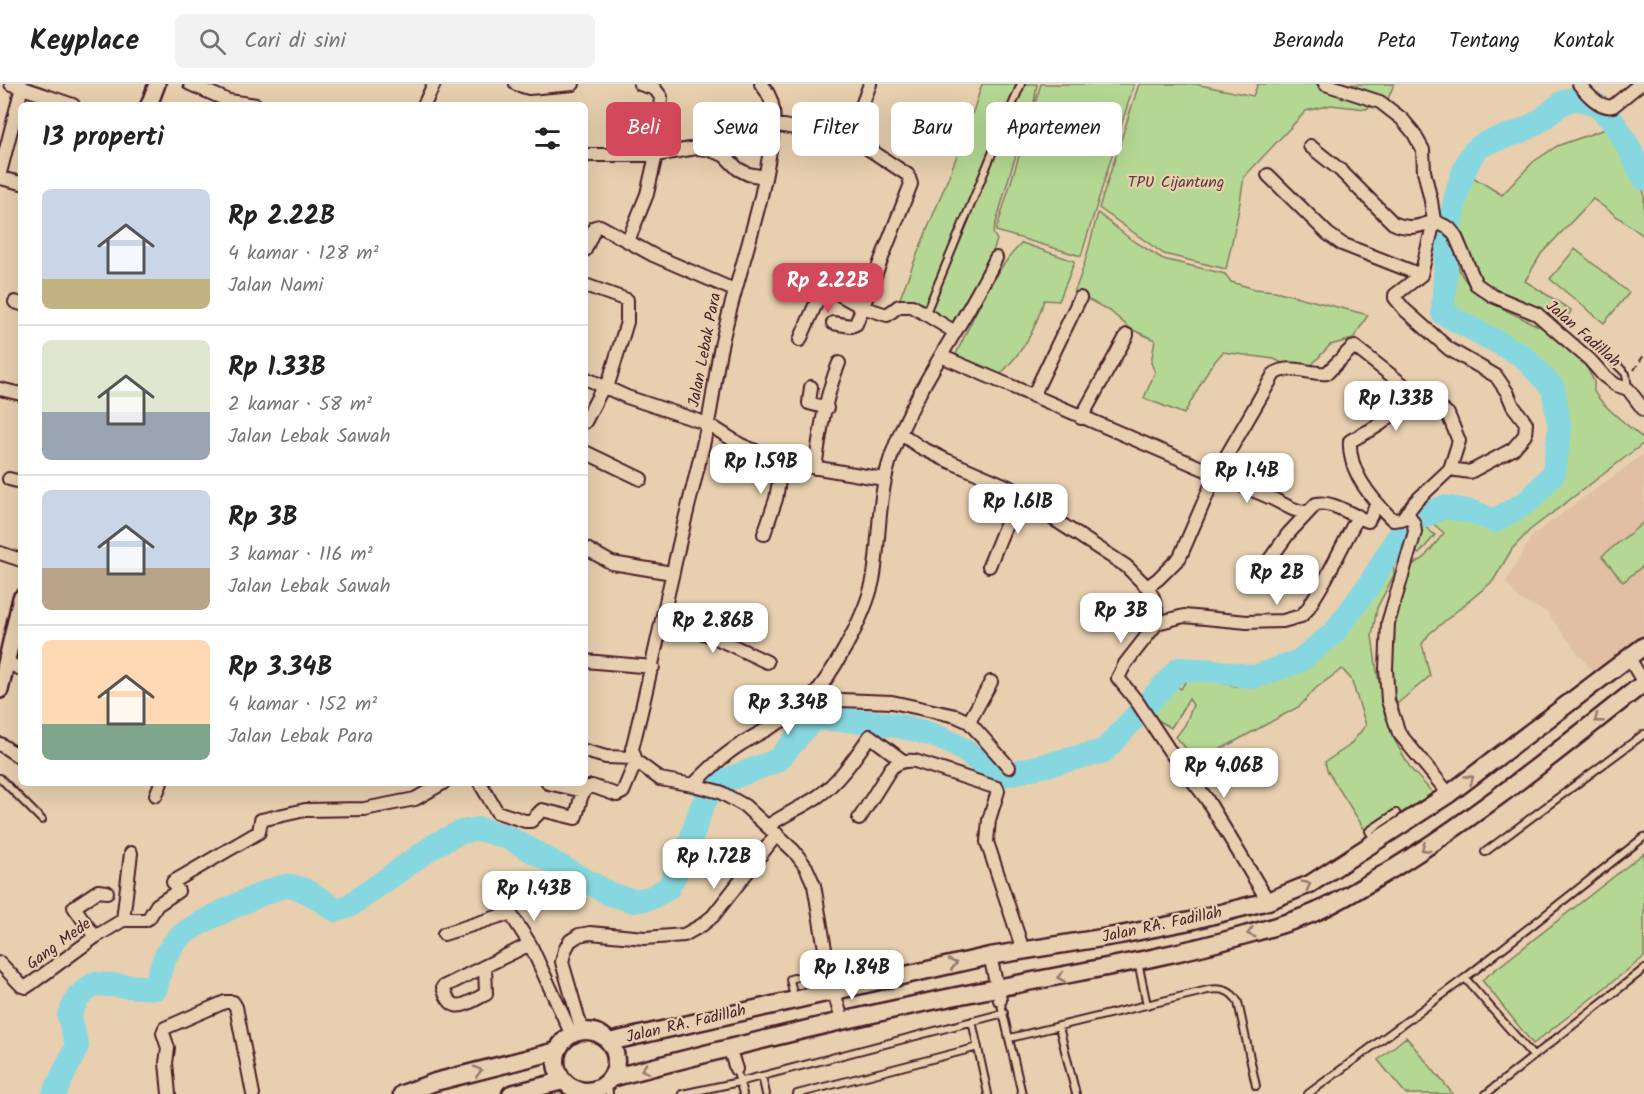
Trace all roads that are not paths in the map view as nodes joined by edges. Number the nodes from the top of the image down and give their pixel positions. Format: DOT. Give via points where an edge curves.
graph roads {
  1 [pos="157,84"];
  2 [pos="190,84"];
  3 [pos="434,84"];
  4 [pos="516,84"];
  5 [pos="573,84"];
  6 [pos="640,84"];
  7 [pos="761,84"];
  8 [pos="870,84"];
  9 [pos="1022,84"];
  10 [pos="1325,84"];
  11 [pos="1579,84"];
  12 [pos="1640,84"];
  13 [pos="17,86"];
  14 [pos="64,102"];
  15 [pos="150,102"];
  16 [pos="236,102"];
  17 [pos="425,102"];
  18 [pos="661,102"];
  19 [pos="772,102"];
  20 [pos="863,102"];
  21 [pos="1310,146"];
  22 [pos="681,151"];
  23 [pos="588,155"];
  24 [pos="606,155"];
  25 [pos="879,155"];
  26 [pos="656,156"];
  27 [pos="768,156"];
  28 [pos="0,173"];
  29 [pos="1268,175"];
  30 [pos="765,177"];
  31 [pos="0,178"];
  32 [pos="18,182"];
  33 [pos="1434,221"];
  34 [pos="628,241"];
  35 [pos="588,244"];
  36 [pos="996,258"];
  37 [pos="1421,275"];
  38 [pos="588,286"];
  39 [pos="734,290"];
  40 [pos="1080,298"];
  41 [pos="862,307"];
  42 [pos="925,315"];
  43 [pos="832,323"];
  44 [pos="955,332"];
  45 [pos="1127,334"];
  46 [pos="800,340"];
  47 [pos="941,356"];
  48 [pos="1613,360"];
  49 [pos="839,363"];
  50 [pos="588,380"];
  51 [pos="811,387"];
  52 [pos="1406,387"];
  53 [pos="605,388"];
  54 [pos="0,389"];
  55 [pos="1628,390"];
  56 [pos="18,392"];
  57 [pos="1033,396"];
  58 [pos="826,408"];
  59 [pos="1644,410"];
  60 [pos="588,417"];
  61 [pos="1081,418"];
  62 [pos="708,424"];
  63 [pos="900,434"];
  64 [pos="588,453"];
  65 [pos="782,462"];
  66 [pos="815,468"];
  67 [pos="1450,469"];
  68 [pos="1216,474"];
  69 [pos="641,479"];
  70 [pos="884,479"];
  71 [pos="1025,494"];
  72 [pos="1377,504"];
  73 [pos="1307,512"];
  74 [pos="1358,516"];
  75 [pos="1411,518"];
  76 [pos="764,534"];
  77 [pos="588,550"];
  78 [pos="0,553"];
  79 [pos="18,559"];
  80 [pos="989,566"];
  81 [pos="672,573"];
  82 [pos="1257,577"];
  83 [pos="1147,587"];
  84 [pos="18,606"];
  85 [pos="663,618"];
  86 [pos="1157,622"];
  87 [pos="5,643"];
  88 [pos="1644,646"];
  89 [pos="1629,658"];
  90 [pos="588,661"];
  91 [pos="6,662"];
  92 [pos="767,662"];
  93 [pos="653,666"];
  94 [pos="18,668"];
  95 [pos="991,682"];
  96 [pos="1644,683"];
  97 [pos="0,690"];
  98 [pos="808,703"];
  99 [pos="969,722"];
  100 [pos="1644,734"];
  101 [pos="0,744"];
  102 [pos="588,752"];
  103 [pos="18,756"];
  104 [pos="635,760"];
  105 [pos="903,761"];
  106 [pos="1009,767"];
  107 [pos="0,778"];
  108 [pos="693,785"];
  109 [pos="434,786"];
  110 [pos="482,786"];
  111 [pos="561,786"];
  112 [pos="583,791"];
  113 [pos="1449,794"];
  114 [pos="1396,813"];
  115 [pos="859,819"];
  116 [pos="42,820"];
  117 [pos="772,830"];
  118 [pos="1644,837"];
  119 [pos="1376,842"];
  120 [pos="1485,852"];
  121 [pos="131,853"];
  122 [pos="106,892"];
  123 [pos="1268,901"];
  124 [pos="123,920"];
  125 [pos="444,934"];
  126 [pos="95,937"];
  127 [pos="530,944"];
  128 [pos="1023,950"];
  129 [pos="990,956"];
  130 [pos="1138,962"];
  131 [pos="0,963"];
  132 [pos="484,967"];
  133 [pos="1644,969"];
  134 [pos="805,975"];
  135 [pos="1465,978"];
  136 [pos="833,990"];
  137 [pos="794,999"];
  138 [pos="1001,1000"];
  139 [pos="1147,1005"];
  140 [pos="842,1020"];
  141 [pos="972,1021"];
  142 [pos="1059,1027"];
  143 [pos="576,1032"];
  144 [pos="1010,1038"];
  145 [pos="609,1042"];
  146 [pos="729,1047"];
  147 [pos="978,1047"];
  148 [pos="557,1051"];
  149 [pos="1533,1056"];
  150 [pos="738,1075"];
  151 [pos="762,1076"];
  152 [pos="609,1084"];
  153 [pos="1257,1086"];
  154 [pos="569,1087"];
  155 [pos="169,1094"];
  156 [pos="253,1094"];
  157 [pos="402,1094"];
  158 [pos="512,1094"];
  159 [pos="682,1094"];
  160 [pos="743,1094"];
  161 [pos="766,1094"];
  162 [pos="797,1094"];
  163 [pos="988,1094"];
  164 [pos="1022,1094"];
  165 [pos="1076,1094"];
  166 [pos="1308,1094"];
  167 [pos="1486,1094"];
  1 -- 15 [label="street"];
  2 -- 16 [label="street"];
  3 -- 17 [label="street"];
  4 -- 5 [label="street" via="529,88"];
  6 -- 18 [label="street" via="655,88"];
  7 -- 19 [label="street, Jalan Lebak Para"];
  8 -- 20 [label="street"];
  9 -- 42 [label="lane"];
  10 -- 33 [label="street" via="1380,102 1413,132 1423,150"];
  11 -- 12 [label="street" via="1608,107"];
  13 -- 14 [label="street"];
  13 -- 28 [label="street"];
  21 -- 33 [label="street" via="1393,223 1404,228"];
  22 -- 30 [label="street" via="707,149 724,155 738,170"];
  23 -- 24 [label="street"];
  25 -- 41 [label="street" via="911,180"];
  26 -- 34 [label="street" via="648,194"];
  27 -- 30 [label="street, Jalan Lebak Para"];
  29 -- 37 [label="street" via="1342,244"];
  30 -- 39 [label="street, Jalan Lebak Para"];
  31 -- 32 [label="street"];
  33 -- 37 [label="street"];
  33 -- 55 [label="street, Jalan Fadillah" via="1452,232 1476,284 1493,296 1537,314 1603,375"];
  34 -- 35 [label="street" via="597,226"];
  34 -- 39 [label="street"];
  36 -- 44 [label="street"];
  37 -- 67 [label="street" via="1395,298 1449,349 1496,376 1526,423 1525,435 1513,449 1470,472"];
  38 -- 53 [label="street" via="627,300 627,322"];
  39 -- 62 [label="street, Jalan Lebak Para"];
  40 -- 57 [label="street"];
  41 -- 42 [label="street" via="887,315 906,304"];
  41 -- 43 [label="street" via="854,325"];
  41 -- 46 [label="street" via="831,290 824,291"];
  42 -- 44 [label="street"];
  44 -- 47 [label="street"];
  45 -- 61 [label="street"];
  47 -- 57 [label="street"];
  47 -- 63 [label="street"];
  48 -- 55 [label="lane" via="1626,374"];
  49 -- 58 [label="street"];
  50 -- 53 [label="street"];
  51 -- 58 [label="street" via="809,403"];
  52 -- 67 [label="street" via="1448,414 1459,441"];
  52 -- 68 [label="street" via="1355,347 1327,373 1278,371"];
  52 -- 72 [label="street" via="1391,416 1350,441 1350,455"];
  53 -- 60 [label="street"];
  53 -- 62 [label="street"];
  54 -- 56 [label="street"];
  55 -- 59 [label="street, Jalan Fadillah"];
  57 -- 61 [label="street"];
  58 -- 66 [label="street"];
  61 -- 68 [label="street"];
  62 -- 65 [label="street" via="741,445"];
  62 -- 81 [label="street, Jalan Lebak Para"];
  63 -- 70 [label="street"];
  63 -- 71 [label="street" via="944,459"];
  64 -- 69 [label="street"];
  65 -- 66 [label="street"];
  65 -- 76 [label="street" via="776,499"];
  66 -- 70 [label="street"];
  67 -- 75 [label="street"];
  68 -- 73 [label="street" via="1301,513"];
  68 -- 83 [label="street" via="1180,557"];
  70 -- 98 [label="street" via="868,597 843,651"];
  71 -- 80 [label="street" via="1004,529"];
  71 -- 83 [label="street" via="1052,518 1126,566"];
  72 -- 74 [label="street" via="1368,521"];
  72 -- 75 [label="street" via="1395,521"];
  73 -- 74 [label="street" via="1323,502"];
  73 -- 82 [label="street"];
  74 -- 86 [label="street" via="1325,580 1301,616 1247,622 1184,616"];
  75 -- 113 [label="street" via="1413,538 1388,623 1389,701 1399,733"];
  77 -- 81 [label="street" via="612,563"];
  78 -- 79 [label="street"];
  81 -- 85 [label="street, Jalan Lebak Para"];
  83 -- 86 [label="street"];
  84 -- 87 [label="street"];
  85 -- 92 [label="street"];
  85 -- 93 [label="street, Jalan Lebak Para"];
  86 -- 123 [label="street" via="1118,678 1211,806"];
  87 -- 91 [label="street"];
  88 -- 89 [label="main road, Jalan RA. Fadillah"];
  89 -- 96 [label="street"];
  113 -- 89 [label="main road, Jalan RA. Fadillah, one-way"];
  90 -- 93 [label="street"];
  91 -- 94 [label="street"];
  91 -- 97 [label="street"];
  93 -- 104 [label="street, Jalan Lebak Para" via="632,749"];
  95 -- 99 [label="street"];
  96 -- 130 [label="main road, Jalan RA. Fadillah, one-way" via="1456,828 1321,910 1199,949"];
  98 -- 99 [label="street" via="892,702 944,712"];
  98 -- 108 [label="street" via="740,744"];
  99 -- 106 [label="street"];
  100 -- 120 [label="lane"];
  101 -- 103 [label="street"];
  102 -- 104 [label="street"];
  104 -- 108 [label="street" via="660,779"];
  104 -- 112 [label="street, Jalan Lebak Para" via="622,792 617,795 592,786"];
  105 -- 115 [label="street" via="891,768"];
  105 -- 117 [label="street" via="870,736 819,796 789,812"];
  105 -- 128 [label="street" via="915,761 997,788 987,842"];
  107 -- 116 [label="lane"];
  108 -- 117 [label="street" via="720,792 745,806"];
  109 -- 124 [label="street" via="415,799 364,808 305,810 261,820 259,832 173,882 178,891 157,905 149,918"];
  110 -- 112 [label="street" via="497,812 525,821 531,821 542,810 575,818"];
  111 -- 112 [label="street"];
  113 -- 119 [label="main road, Jalan RA. Fadillah"];
  114 -- 119 [label="lane" via="1369,831"];
  117 -- 136 [label="street" via="794,851 814,885"];
  117 -- 143 [label="street" via="713,916 684,935 645,938 590,933 570,941 562,962"];
  118 -- 135 [label="lane"];
  123 -- 119 [label="main road, Jalan RA. Fadillah, one-way" via="1310,884"];
  121 -- 124 [label="street"];
  122 -- 126 [label="street" via="98,891 74,907"];
  123 -- 128 [label="main road, Jalan RA. Fadillah" via="1157,928"];
  124 -- 126 [label="street, Gang Mede"];
  125 -- 127 [label="street" via="508,915"];
  126 -- 131 [label="street, Gang Mede" via="26,987"];
  127 -- 132 [label="street"];
  127 -- 143 [label="street" via="565,1025"];
  128 -- 129 [label="main road, Jalan RA. Fadillah"];
  136 -- 129 [label="main road, Jalan RA. Fadillah, one-way"];
  129 -- 138 [label="street"];
  130 -- 138 [label="main road, Jalan RA. Fadillah, one-way"];
  130 -- 139 [label="lane"];
  133 -- 149 [label="lane"];
  134 -- 137 [label="lane" via="790,979"];
  135 -- 149 [label="lane"];
  135 -- 166 [label="lane"];
  136 -- 137 [label="main road, Jalan RA. Fadillah"];
  136 -- 140 [label="street"];
  137 -- 145 [label="main road, Jalan RA. Fadillah"];
  138 -- 140 [label="main road, Jalan RA. Fadillah"];
  138 -- 141 [label="lane"];
  138 -- 144 [label="lane"];
  139 -- 142 [label="lane"];
  139 -- 153 [label="lane" via="1212,990 1232,993 1238,1002"];
  140 -- 146 [label="main road, Jalan RA. Fadillah"];
  141 -- 147 [label="lane"];
  141 -- 151 [label="lane"];
  142 -- 144 [label="lane"];
  142 -- 165 [label="lane"];
  143 -- 145 [label="main road" via="600,1034"];
  143 -- 148 [label="main road"];
  144 -- 164 [label="lane"];
  145 -- 152 [label="main road" via="616,1059"];
  146 -- 150 [label="street"];
  146 -- 152 [label="main road, Jalan RA. Fadillah, one-way"];
  147 -- 162 [label="lane"];
  147 -- 163 [label="lane"];
  148 -- 154 [label="main road" via="556,1067"];
  157 -- 148 [label="main road, one-way"];
  149 -- 167 [label="lane"];
  150 -- 151 [label="lane"];
  150 -- 159 [label="lane"];
  150 -- 160 [label="lane"];
  151 -- 161 [label="lane"];
  152 -- 154 [label="main road" via="585,1091"];
  154 -- 158 [label="main road"];
  155 -- 156 [label="street" via="165,1028 233,1002"];
}
